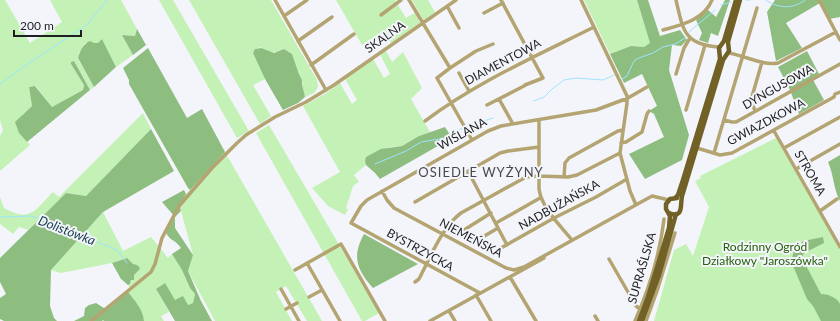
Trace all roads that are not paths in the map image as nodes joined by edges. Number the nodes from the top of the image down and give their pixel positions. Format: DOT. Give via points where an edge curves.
graph roads {
  1 [pos="274,0"];
  2 [pos="307,0"];
  3 [pos="401,0"];
  4 [pos="410,0"];
  5 [pos="456,0"];
  6 [pos="581,0"];
  7 [pos="676,0"];
  8 [pos="712,0"];
  9 [pos="736,0"];
  10 [pos="740,0"];
  11 [pos="819,0"];
  12 [pos="502,1"];
  13 [pos="446,6"];
  14 [pos="757,8"];
  15 [pos="484,13"];
  16 [pos="381,15"];
  17 [pos="284,16"];
  18 [pos="332,16"];
  19 [pos="422,23"];
  20 [pos="682,25"];
  21 [pos="594,27"];
  22 [pos="459,28"];
  23 [pos="663,30"];
  24 [pos="836,32"];
  25 [pos="354,34"];
  26 [pos="690,38"];
  27 [pos="840,40"];
  28 [pos="298,41"];
  29 [pos="493,44"];
  30 [pos="708,46"];
  31 [pos="719,49"];
  32 [pos="728,51"];
  33 [pos="743,56"];
  34 [pos="532,57"];
  35 [pos="762,62"];
  36 [pos="840,64"];
  37 [pos="311,65"];
  38 [pos="450,68"];
  39 [pos="459,72"];
  40 [pos="676,74"];
  41 [pos="647,87"];
  42 [pos="326,90"];
  43 [pos="470,91"];
  44 [pos="840,92"];
  45 [pos="628,98"];
  46 [pos="498,99"];
  47 [pos="450,102"];
  48 [pos="487,105"];
  49 [pos="686,110"];
  50 [pos="649,111"];
  51 [pos="755,111"];
  52 [pos="840,117"];
  53 [pos="539,120"];
  54 [pos="724,120"];
  55 [pos="425,121"];
  56 [pos="513,124"];
  57 [pos="623,130"];
  58 [pos="774,131"];
  59 [pos="472,140"];
  60 [pos="622,143"];
  61 [pos="840,144"];
  62 [pos="539,147"];
  63 [pos="697,148"];
  64 [pos="784,148"];
  65 [pos="620,153"];
  66 [pos="714,153"];
  67 [pos="796,169"];
  68 [pos="468,172"];
  69 [pos="540,176"];
  70 [pos="564,177"];
  71 [pos="627,178"];
  72 [pos="686,178"];
  73 [pos="382,191"];
  74 [pos="540,198"];
  75 [pos="675,198"];
  76 [pos="484,200"];
  77 [pos="837,200"];
  78 [pos="415,202"];
  79 [pos="667,202"];
  80 [pos="681,202"];
  81 [pos="636,205"];
  82 [pos="820,210"];
  83 [pos="490,213"];
  84 [pos="669,213"];
  85 [pos="676,214"];
  86 [pos="554,218"];
  87 [pos="664,219"];
  88 [pos="351,223"];
  89 [pos="496,223"];
  90 [pos="498,228"];
  91 [pos="464,230"];
  92 [pos="675,233"];
  93 [pos="443,234"];
  94 [pos="481,238"];
  95 [pos="572,240"];
  96 [pos="507,245"];
  97 [pos="840,247"];
  98 [pos="501,248"];
  99 [pos="558,248"];
  100 [pos="609,259"];
  101 [pos="307,263"];
  102 [pos="427,264"];
  103 [pos="295,270"];
  104 [pos="510,277"];
  105 [pos="415,282"];
  106 [pos="281,290"];
  107 [pos="322,290"];
  108 [pos="478,294"];
  109 [pos="309,297"];
  110 [pos="296,303"];
  111 [pos="291,306"];
  112 [pos="286,309"];
  113 [pos="640,309"];
  114 [pos="449,310"];
  115 [pos="595,316"];
  116 [pos="647,320"];
  117 [pos="91,321"];
  118 [pos="299,321"];
  119 [pos="340,321"];
  120 [pos="385,321"];
  121 [pos="430,321"];
  122 [pos="455,321"];
  123 [pos="491,321"];
  124 [pos="536,321"];
  125 [pos="598,321"];
  126 [pos="635,321"];
  127 [pos="639,321"];
  128 [pos="642,321"];
  1 -- 17 [label="street"];
  2 -- 17 [label="street"];
  3 -- 16 [label="street"];
  4 -- 19 [label="street"];
  5 -- 13 [label="street, SKALNA"];
  6 -- 21 [label="street"];
  7 -- 20 [label="street"];
  8 -- 20 [label="street" via="706,9"];
  9 -- 31 [label="main road" via="724,41"];
  10 -- 32 [label="main road" via="728,42"];
  11 -- 24 [label="street"];
  12 -- 15 [label="street"];
  12 -- 34 [label="street"];
  13 -- 19 [label="street, SKALNA"];
  13 -- 22 [label="street"];
  14 -- 33 [label="street"];
  17 -- 28 [label="street"];
  18 -- 28 [label="street"];
  19 -- 38 [label="street"];
  19 -- 42 [label="street, SKALNA"];
  20 -- 23 [label="street"];
  20 -- 26 [label="street"];
  21 -- 34 [label="street, DIAMENTOWA"];
  21 -- 45 [label="street"];
  24 -- 27 [label="street"];
  24 -- 35 [label="street" via="782,62"];
  25 -- 37 [label="street"];
  26 -- 30 [label="street"];
  26 -- 40 [label="street"];
  28 -- 37 [label="street"];
  29 -- 38 [label="street" via="476,51"];
  30 -- 31 [label="street"];
  30 -- 49 [label="street"];
  31 -- 32 [label="main road" via="723,55"];
  31 -- 32 [label="main road" via="726,45"];
  31 -- 72 [label="main road" via="720,57"];
  32 -- 33 [label="street"];
  32 -- 63 [label="main road" via="723,60"];
  33 -- 35 [label="street"];
  33 -- 54 [label="street"];
  34 -- 43 [label="street, DIAMENTOWA"];
  34 -- 46 [label="street" via="543,78"];
  35 -- 51 [label="street" via="751,100"];
  36 -- 51 [label="street, DYNGUSOWA"];
  37 -- 42 [label="street"];
  38 -- 47 [label="street" via="437,80"];
  39 -- 43 [label="street"];
  41 -- 45 [label="street, WIŚLANA"];
  42 -- 117 [label="street, SKALNA" via="275,117 237,143 179,206 162,238 151,272"];
  43 -- 47 [label="street, DIAMENTOWA"];
  44 -- 58 [label="street, GWIAZDKOWA"];
  45 -- 53 [label="street, WIŚLANA" via="586,112"];
  45 -- 57 [label="street"];
  46 -- 48 [label="street"];
  46 -- 56 [label="street"];
  47 -- 55 [label="street, DIAMENTOWA"];
  47 -- 59 [label="street"];
  50 -- 60 [label="street" via="642,132"];
  51 -- 54 [label="street, DYNGUSOWA" via="736,122"];
  52 -- 64 [label="street"];
  53 -- 56 [label="street, WIŚLANA"];
  53 -- 62 [label="street"];
  54 -- 66 [label="street"];
  56 -- 59 [label="street, WIŚLANA" via="496,127"];
  57 -- 60 [label="street"];
  57 -- 70 [label="street" via="569,158 565,163"];
  58 -- 64 [label="street, STROMA"];
  58 -- 66 [label="street, GWIAZDKOWA" via="732,153"];
  59 -- 73 [label="street, WIŚLANA"];
  60 -- 65 [label="street"];
  61 -- 67 [label="street"];
  62 -- 68 [label="street" via="508,151"];
  62 -- 69 [label="street"];
  63 -- 66 [label="street, GWIAZDKOWA"];
  63 -- 72 [label="main road"];
  64 -- 67 [label="street, STROMA"];
  65 -- 70 [label="street" via="578,176"];
  65 -- 71 [label="street"];
  67 -- 82 [label="street, STROMA"];
  68 -- 76 [label="street"];
  68 -- 78 [label="street"];
  69 -- 70 [label="street"];
  69 -- 74 [label="street"];
  69 -- 76 [label="street" via="526,177"];
  71 -- 81 [label="street"];
  71 -- 86 [label="street, NADBUŻAŃSKA"];
  72 -- 75 [label="main road"];
  72 -- 80 [label="main road"];
  73 -- 88 [label="street, WIŚLANA" via="362,204"];
  73 -- 93 [label="street, NIEMEŃSKA" via="394,208"];
  74 -- 86 [label="street"];
  74 -- 89 [label="street"];
  75 -- 79 [label="main road"];
  75 -- 80 [label="main road"];
  76 -- 83 [label="street"];
  76 -- 93 [label="street" via="458,216"];
  77 -- 82 [label="street"];
  79 -- 81 [label="street, NIEMEŃSKA" via="652,196"];
  79 -- 84 [label="main road" via="666,209"];
  80 -- 85 [label="main road" via="682,209"];
  81 -- 95 [label="street, NIEMEŃSKA"];
  82 -- 97 [label="street, STROMA"];
  83 -- 89 [label="street"];
  83 -- 91 [label="street"];
  84 -- 85 [label="main road"];
  84 -- 127 [label="main road" via="670,223"];
  85 -- 128 [label="main road" via="657,281"];
  86 -- 95 [label="street"];
  86 -- 96 [label="street, NADBUŻAŃSKA"];
  87 -- 113 [label="street, SUPRAŚLSKA" via="655,263"];
  88 -- 102 [label="street, BYSTRZYCKA"];
  89 -- 90 [label="street"];
  90 -- 94 [label="street"];
  90 -- 96 [label="street"];
  92 -- 116 [label="street, SUPRAŚLSKA"];
  93 -- 99 [label="street, NIEMEŃSKA" via="512,270 522,268"];
  93 -- 102 [label="street"];
  95 -- 99 [label="street, NIEMEŃSKA"];
  96 -- 98 [label="street, NADBUŻAŃSKA"];
  99 -- 104 [label="street, NIEMEŃSKA" via="554,253"];
  100 -- 113 [label="street"];
  101 -- 103 [label="street"];
  101 -- 107 [label="street"];
  101 -- 120 [label="street" via="341,244"];
  102 -- 105 [label="street" via="420,279"];
  102 -- 108 [label="street, BYSTRZYCKA"];
  104 -- 108 [label="street, NIEMEŃSKA"];
  104 -- 124 [label="street"];
  106 -- 111 [label="street"];
  107 -- 109 [label="street"];
  107 -- 119 [label="street"];
  108 -- 114 [label="street, NIEMEŃSKA"];
  108 -- 123 [label="street"];
  110 -- 111 [label="street"];
  111 -- 112 [label="street"];
  111 -- 118 [label="street"];
  113 -- 126 [label="street, SUPRAŚLSKA"];
  114 -- 121 [label="street, NIEMEŃSKA"];
  114 -- 122 [label="street"];
  115 -- 125 [label="street"];
}
